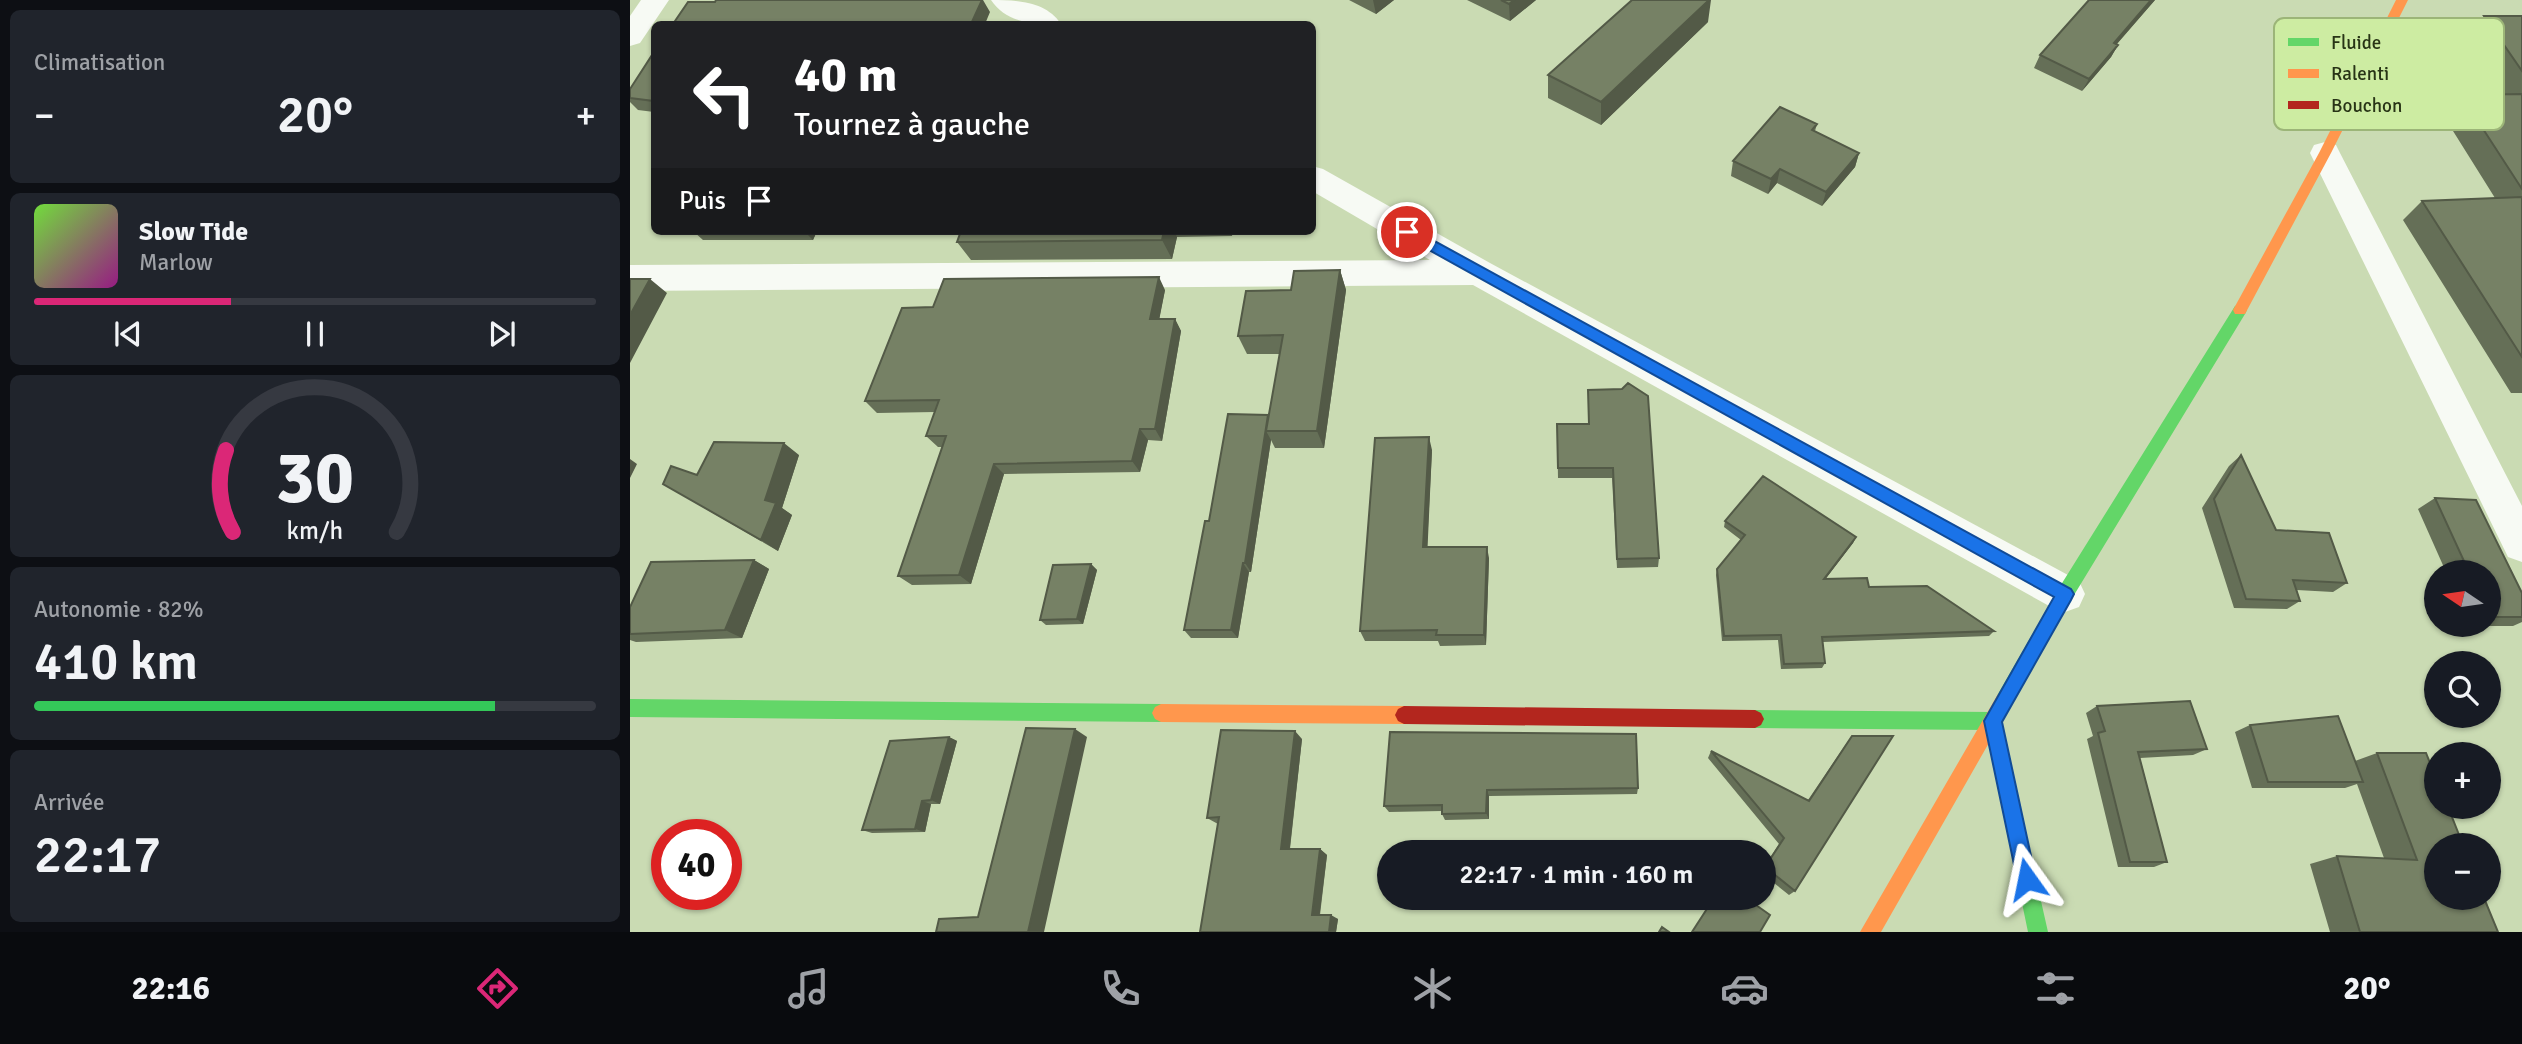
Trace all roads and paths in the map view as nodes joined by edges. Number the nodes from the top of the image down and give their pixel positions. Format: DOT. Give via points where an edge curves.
graph roads {
  1 [pos="655,0"];
  2 [pos="1005,0"];
  3 [pos="2402,0"];
  4 [pos="2393,18"];
  5 [pos="1042,21"];
  6 [pos="630,37"];
  7 [pos="2337,130"];
  8 [pos="2325,153"];
  9 [pos="1316,179"];
  10 [pos="1478,272"];
  11 [pos="630,278"];
  12 [pos="2522,545"];
  13 [pos="2065,594"];
  14 [pos="630,708"];
  15 [pos="1993,721"];
  16 [pos="1870,932"];
  17 [pos="2038,932"];
  1 -- 6 [label="street"];
  2 -- 5 [label="street"];
  3 -- 4 [label="street"];
  7 -- 8 [label="street"];
  8 -- 12 [label="street"];
  8 -- 13 [label="street" via="2247,298"];
  9 -- 10 [label="street"];
  10 -- 11 [label="street"];
  10 -- 13 [label="street"];
  13 -- 15 [label="street"];
  14 -- 15 [label="street"];
  15 -- 16 [label="street"];
  15 -- 17 [label="street"];
}
